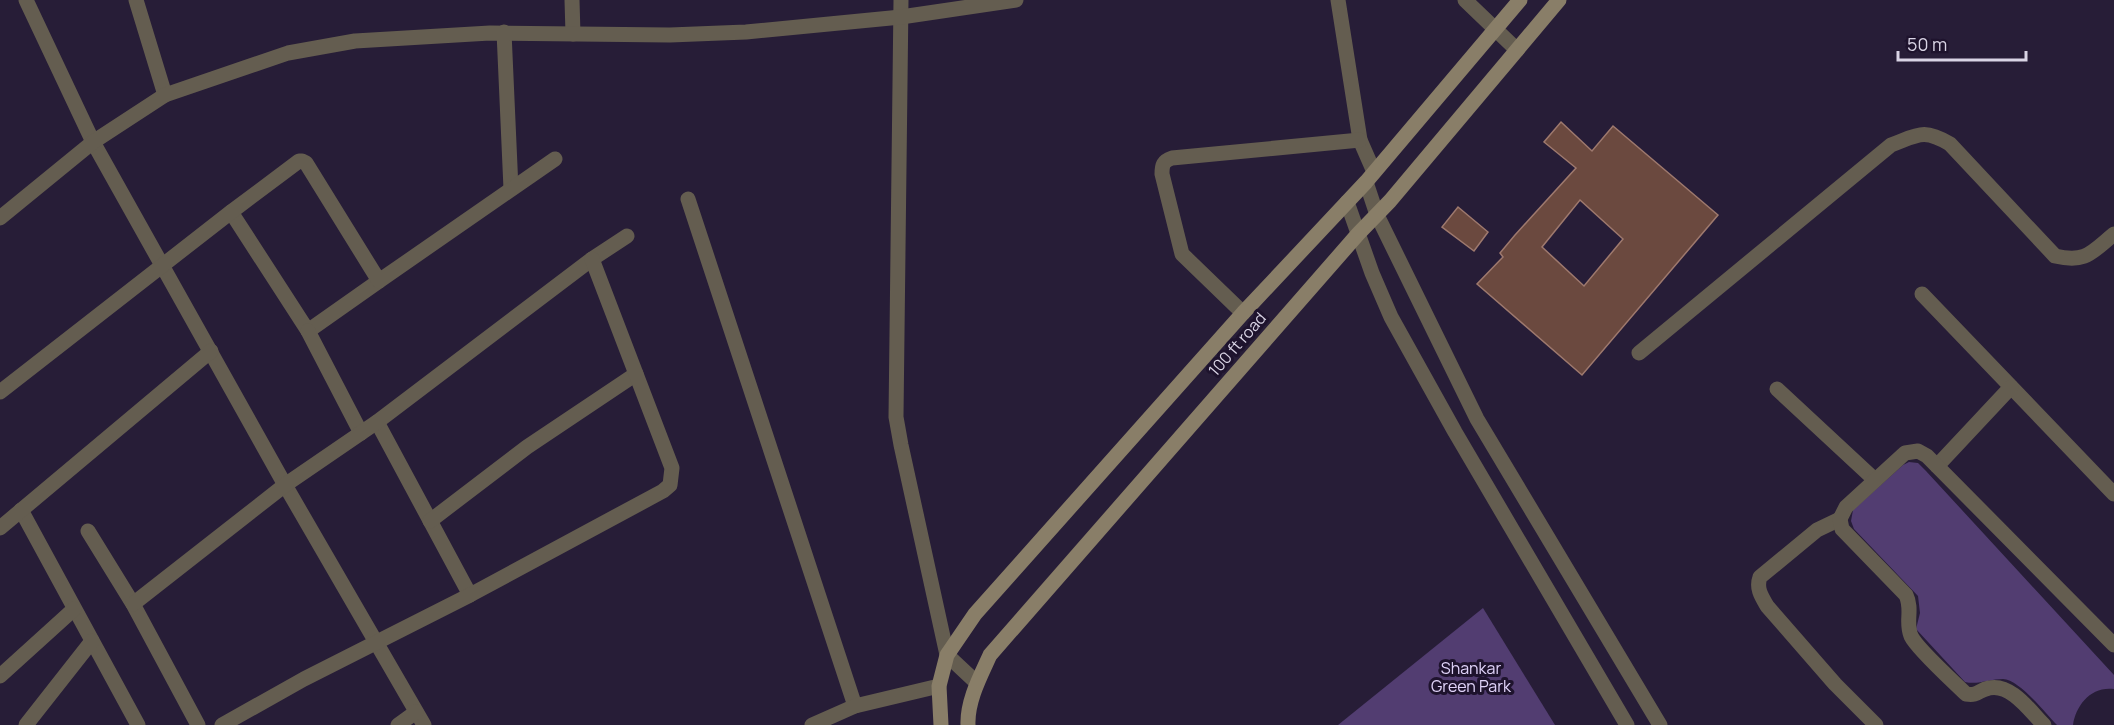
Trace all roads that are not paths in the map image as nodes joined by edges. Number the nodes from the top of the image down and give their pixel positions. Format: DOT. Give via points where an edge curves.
graph roads {
  1 [pos="27,0"];
  2 [pos="136,0"];
  3 [pos="572,0"];
  4 [pos="901,0"];
  5 [pos="1016,0"];
  6 [pos="1338,0"];
  7 [pos="1465,0"];
  8 [pos="1520,0"];
  9 [pos="1559,0"];
  10 [pos="901,17"];
  11 [pos="1494,30"];
  12 [pos="504,32"];
  13 [pos="573,34"];
  14 [pos="1516,50"];
  15 [pos="165,95"];
  16 [pos="1360,140"];
  17 [pos="93,142"];
  18 [pos="555,159"];
  19 [pos="1370,177"];
  20 [pos="511,189"];
  21 [pos="688,199"];
  22 [pos="1347,202"];
  23 [pos="231,212"];
  24 [pos="1377,214"];
  25 [pos="0,218"];
  26 [pos="1358,234"];
  27 [pos="2114,234"];
  28 [pos="627,236"];
  29 [pos="592,259"];
  30 [pos="163,265"];
  31 [pos="379,281"];
  32 [pos="1922,294"];
  33 [pos="1243,313"];
  34 [pos="308,331"];
  35 [pos="211,351"];
  36 [pos="1639,353"];
  37 [pos="636,374"];
  38 [pos="2011,387"];
  39 [pos="1777,389"];
  40 [pos="0,392"];
  41 [pos="376,422"];
  42 [pos="361,433"];
  43 [pos="1937,466"];
  44 [pos="1875,480"];
  45 [pos="285,485"];
  46 [pos="2114,494"];
  47 [pos="21,510"];
  48 [pos="1840,519"];
  49 [pos="430,521"];
  50 [pos="0,528"];
  51 [pos="88,531"];
  52 [pos="470,595"];
  53 [pos="134,604"];
  54 [pos="74,609"];
  55 [pos="92,641"];
  56 [pos="376,642"];
  57 [pos="2114,645"];
  58 [pos="947,655"];
  59 [pos="0,676"];
  60 [pos="977,683"];
  61 [pos="939,686"];
  62 [pos="855,706"];
  63 [pos="420,719"];
  64 [pos="26,725"];
  65 [pos="138,725"];
  66 [pos="198,725"];
  67 [pos="222,725"];
  68 [pos="398,725"];
  69 [pos="812,725"];
  70 [pos="941,725"];
  71 [pos="968,725"];
  72 [pos="1626,725"];
  73 [pos="1660,725"];
  74 [pos="1876,725"];
  75 [pos="2043,725"];
  1 -- 17 [label="street"];
  2 -- 15 [label="street"];
  3 -- 13 [label="street"];
  4 -- 10 [label="street"];
  5 -- 10 [label="street"];
  6 -- 16 [label="street"];
  7 -- 11 [label="street"];
  8 -- 11 [label="main road, 100 ft road"];
  9 -- 14 [label="main road, 100 ft road"];
  10 -- 13 [label="street" via="746,32"];
  10 -- 58 [label="street" via="896,417"];
  11 -- 14 [label="street"];
  11 -- 19 [label="main road, 100 ft road"];
  12 -- 13 [label="street"];
  12 -- 15 [label="street" via="355,41 288,53"];
  12 -- 20 [label="street"];
  14 -- 24 [label="main road, 100 ft road"];
  15 -- 17 [label="street"];
  16 -- 19 [label="street"];
  16 -- 33 [label="street" via="1172,158 1162,165 1182,254"];
  17 -- 25 [label="street"];
  17 -- 30 [label="street"];
  18 -- 20 [label="street"];
  19 -- 22 [label="main road, 100 ft road"];
  19 -- 24 [label="street"];
  20 -- 31 [label="street"];
  21 -- 62 [label="street"];
  22 -- 26 [label="street"];
  22 -- 33 [label="main road, 100 ft road"];
  23 -- 30 [label="street"];
  23 -- 31 [label="street" via="299,161 305,161"];
  23 -- 34 [label="street"];
  24 -- 26 [label="main road, 100 ft road"];
  24 -- 73 [label="street" via="1477,419"];
  26 -- 60 [label="main road, 100 ft road" via="1012,628 990,655"];
  26 -- 72 [label="street" via="1391,316"];
  27 -- 36 [label="street" via="2083,258 2055,256 1950,144 1934,135 1920,134 1891,146"];
  28 -- 29 [label="street"];
  29 -- 37 [label="street"];
  29 -- 41 [label="street"];
  30 -- 35 [label="street"];
  30 -- 40 [label="street"];
  31 -- 34 [label="street"];
  32 -- 38 [label="street"];
  33 -- 58 [label="main road, 100 ft road" via="975,614"];
  34 -- 42 [label="street"];
  35 -- 45 [label="street"];
  35 -- 47 [label="street"];
  37 -- 49 [label="street" via="526,447"];
  37 -- 52 [label="street" via="672,468 670,485"];
  38 -- 43 [label="street"];
  38 -- 46 [label="street"];
  39 -- 44 [label="street"];
  41 -- 42 [label="street"];
  41 -- 49 [label="street"];
  42 -- 45 [label="street"];
  43 -- 44 [label="street" via="1928,456 1909,451"];
  43 -- 57 [label="street"];
  44 -- 48 [label="street" via="1846,507"];
  45 -- 53 [label="street"];
  45 -- 56 [label="street"];
  47 -- 50 [label="street"];
  47 -- 54 [label="street"];
  48 -- 74 [label="street" via="1817,530 1760,577 1757,584 1767,606"];
  48 -- 75 [label="street" via="1842,529 1906,595 1911,605 1911,637 1921,649 1966,694 2002,688"];
  49 -- 52 [label="street"];
  51 -- 53 [label="street"];
  52 -- 56 [label="street"];
  53 -- 66 [label="street"];
  54 -- 55 [label="street"];
  54 -- 59 [label="street"];
  55 -- 64 [label="street"];
  55 -- 65 [label="street"];
  56 -- 63 [label="street"];
  56 -- 67 [label="street"];
  58 -- 60 [label="street"];
  58 -- 61 [label="main road, 100 ft road"];
  60 -- 71 [label="main road, 100 ft road"];
  61 -- 62 [label="street"];
  61 -- 70 [label="main road, 100 ft road"];
  62 -- 69 [label="street"];
  63 -- 68 [label="street"];
}
